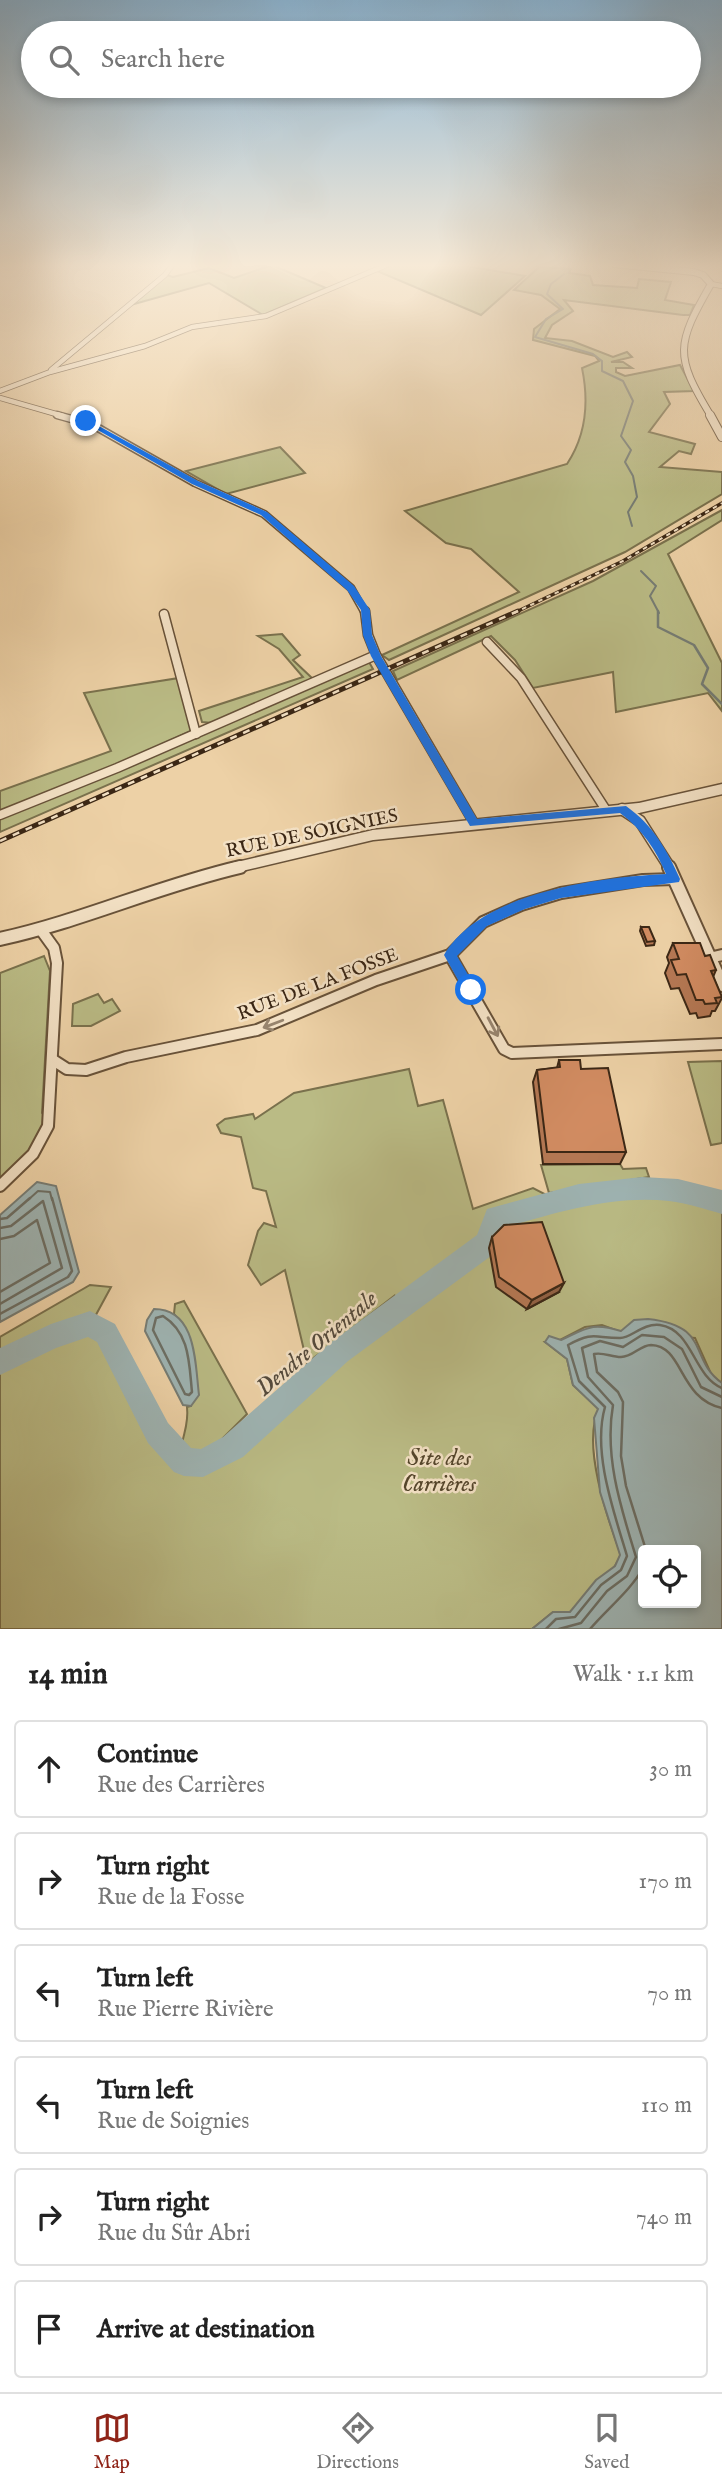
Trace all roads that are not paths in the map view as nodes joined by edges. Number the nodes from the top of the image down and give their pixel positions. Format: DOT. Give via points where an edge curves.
graph roads {
  1 [pos="87,340"];
  2 [pos="161,340"];
  3 [pos="683,340"];
  4 [pos="50,372"];
  5 [pos="0,391"];
  6 [pos="0,398"];
  7 [pos="722,437"];
  8 [pos="164,614"];
  9 [pos="487,642"];
  10 [pos="376,656"];
  11 [pos="196,734"];
  12 [pos="722,789"];
  13 [pos="639,808"];
  14 [pos="622,809"];
  15 [pos="606,810"];
  16 [pos="0,815"];
  17 [pos="640,821"];
  18 [pos="474,823"];
  19 [pos="674,879"];
  20 [pos="41,930"];
  21 [pos="0,939"];
  22 [pos="450,955"];
  23 [pos="716,956"];
  24 [pos="722,985"];
  25 [pos="722,1044"];
  26 [pos="53,1060"];
  27 [pos="0,1186"];
  1 -- 4 [label="street"];
  2 -- 4 [label="street"];
  3 -- 7 [label="street" via="686,369"];
  4 -- 5 [label="street"];
  6 -- 10 [label="street" via="93,425 195,483 264,514 361,601"];
  8 -- 11 [label="street"];
  9 -- 15 [label="street" via="507,657 583,783"];
  10 -- 11 [label="street"];
  10 -- 18 [label="street"];
  11 -- 16 [label="street"];
  12 -- 13 [label="street, RUE DE SOIGNIES"];
  13 -- 14 [label="street, RUE DE SOIGNIES"];
  13 -- 17 [label="street"];
  14 -- 15 [label="street, RUE DE SOIGNIES"];
  14 -- 17 [label="street"];
  15 -- 18 [label="street, RUE DE SOIGNIES"];
  17 -- 19 [label="street" via="663,853"];
  18 -- 20 [label="street, RUE DE SOIGNIES" via="373,835 178,881"];
  19 -- 22 [label="street, RUE DE LA FOSSE" via="561,893 521,905 483,922"];
  19 -- 23 [label="street"];
  20 -- 21 [label="street, RUE DE SOIGNIES"];
  20 -- 26 [label="street" via="57,955"];
  22 -- 25 [label="street, one-way" via="504,1049 512,1054"];
  22 -- 26 [label="street, RUE DE LA FOSSE, one-way" via="257,1030 126,1057 86,1070 67,1069"];
  23 -- 24 [label="street"];
  26 -- 27 [label="street" via="46,1132 33,1154"];
}
